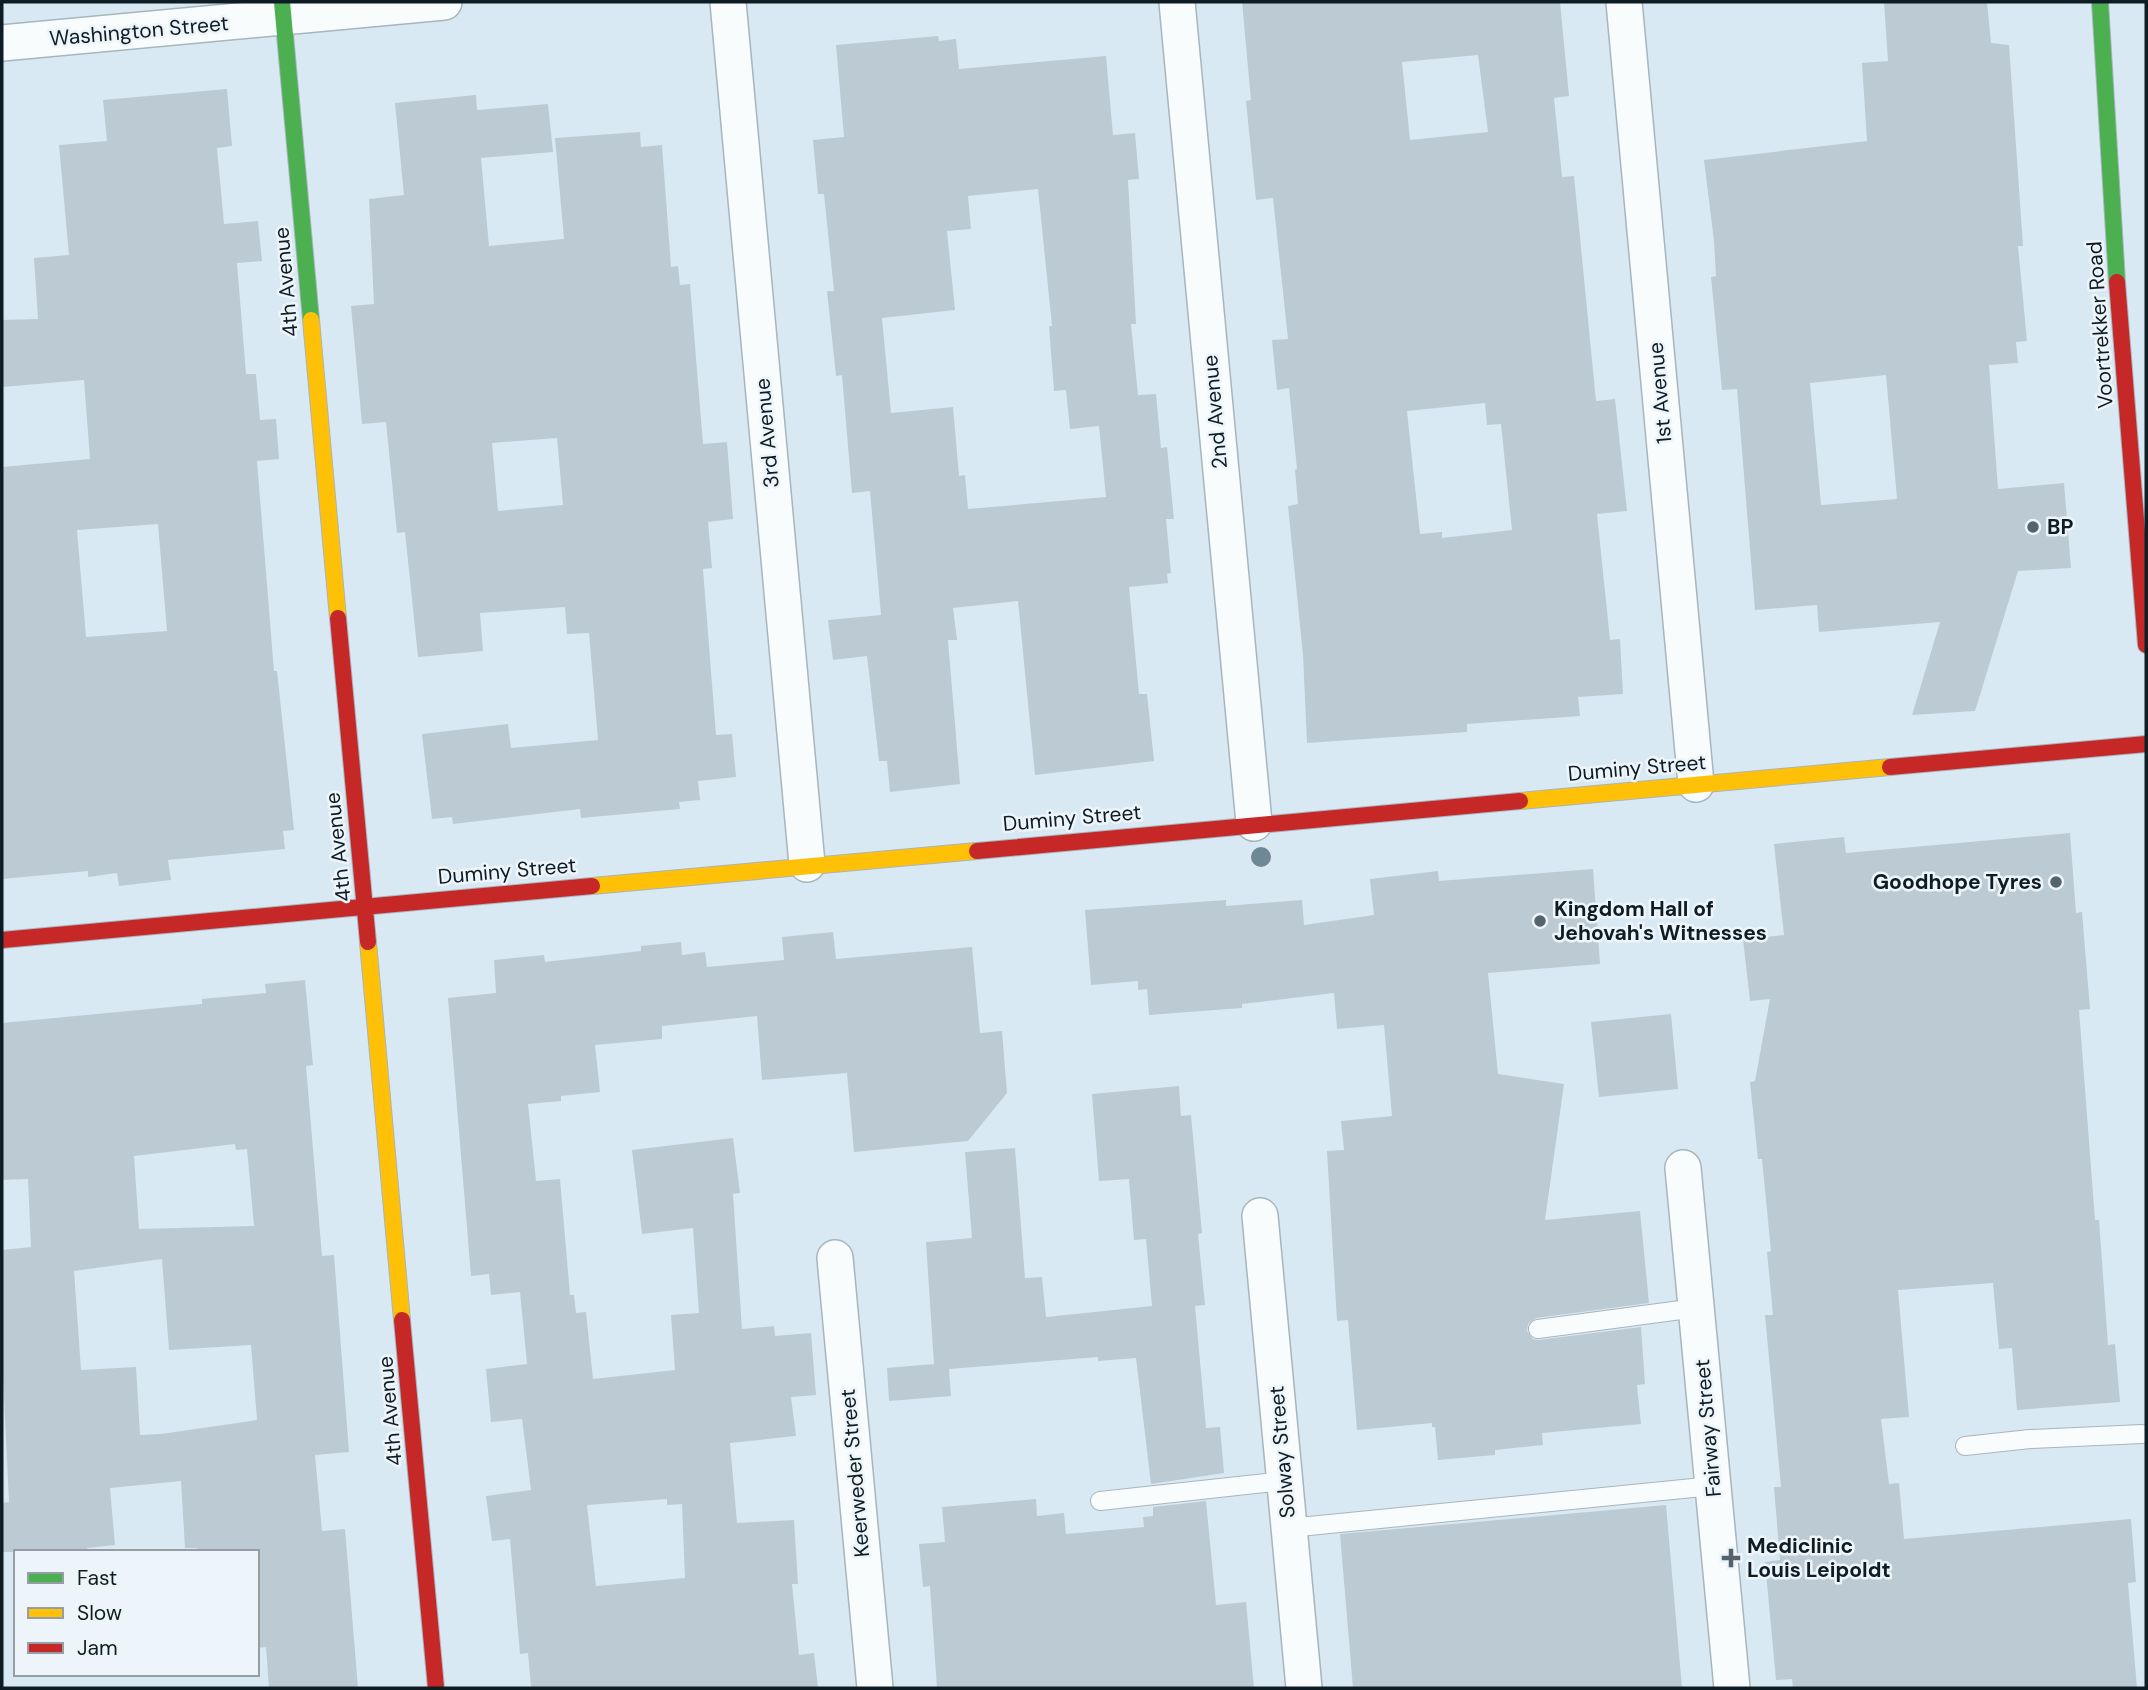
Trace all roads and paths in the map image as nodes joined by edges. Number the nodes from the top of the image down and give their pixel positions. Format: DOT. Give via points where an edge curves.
graph roads {
  1 [pos="444,2"];
  2 [pos="728,2"];
  3 [pos="1177,2"];
  4 [pos="1624,2"];
  5 [pos="2100,2"];
  6 [pos="283,10"];
  7 [pos="2,43"];
  8 [pos="2146,645"];
  9 [pos="2146,744"];
  10 [pos="1696,784"];
  11 [pos="1254,823"];
  12 [pos="807,864"];
  13 [pos="365,905"];
  14 [pos="2,940"];
  15 [pos="1683,1168"];
  16 [pos="1260,1216"];
  17 [pos="835,1258"];
  18 [pos="1696,1308"];
  19 [pos="1538,1329"];
  20 [pos="2142,1434"];
  21 [pos="1965,1446"];
  22 [pos="1284,1481"];
  23 [pos="1713,1486"];
  24 [pos="1100,1501"];
  25 [pos="1289,1528"];
  26 [pos="436,1688"];
  27 [pos="874,1688"];
  28 [pos="1304,1688"];
  29 [pos="1732,1688"];
  1 -- 6 [label="street, Washington Street"];
  2 -- 12 [label="street, 3rd Avenue"];
  3 -- 11 [label="street, 2nd Avenue"];
  4 -- 10 [label="street, 1st Avenue"];
  5 -- 8 [label="street, Voortrekker Road"];
  6 -- 7 [label="street, Washington Street"];
  6 -- 13 [label="street, 4th Avenue"];
  9 -- 10 [label="street, Duminy Street"];
  10 -- 11 [label="street, Duminy Street"];
  11 -- 12 [label="street, Duminy Street"];
  12 -- 13 [label="street, Duminy Street"];
  13 -- 14 [label="street, Duminy Street"];
  13 -- 26 [label="street, 4th Avenue"];
  15 -- 18 [label="street, Fairway Street"];
  16 -- 22 [label="street, Solway Street"];
  17 -- 27 [label="street, Keerweder Street"];
  18 -- 19 [label="lane"];
  18 -- 23 [label="street, Fairway Street"];
  20 -- 21 [label="lane" via="2030,1438"];
  22 -- 24 [label="lane"];
  22 -- 25 [label="street, Solway Street"];
  23 -- 25 [label="lane"];
  23 -- 29 [label="street, Fairway Street"];
  25 -- 28 [label="street, Solway Street"];
}
